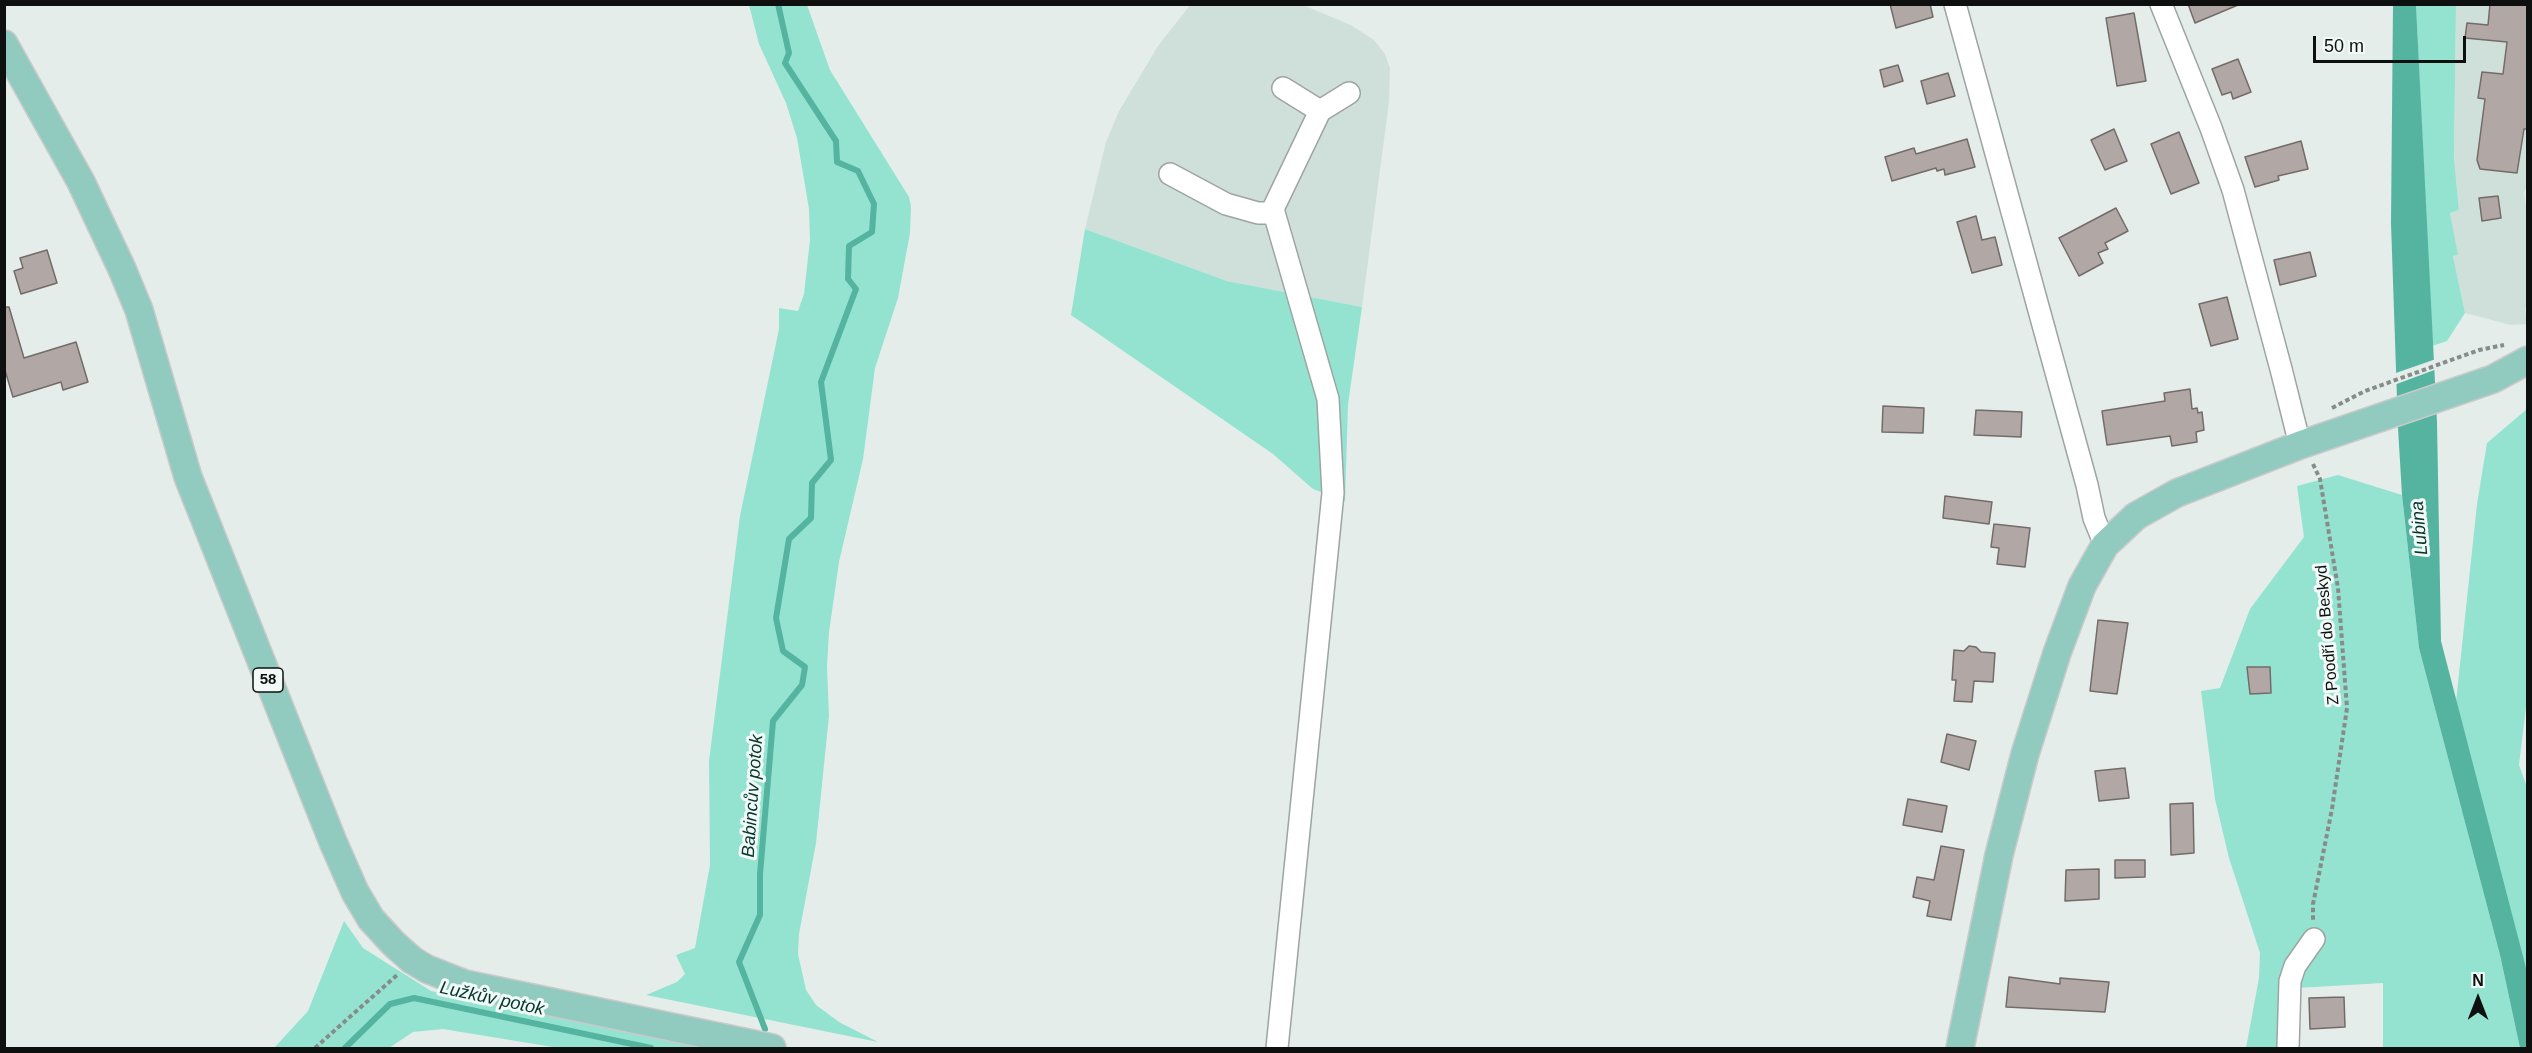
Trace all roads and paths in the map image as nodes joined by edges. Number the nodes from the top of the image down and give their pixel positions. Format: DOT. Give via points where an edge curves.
graph roads {
  1 [pos="1955,4"];
  2 [pos="2161,4"];
  3 [pos="4,44"];
  4 [pos="1283,88"];
  5 [pos="1349,93"];
  6 [pos="1320,111"];
  7 [pos="1170,174"];
  8 [pos="1274,213"];
  9 [pos="2518,353"];
  10 [pos="2377,387"];
  11 [pos="2300,445"];
  12 [pos="2105,545"];
  13 [pos="2314,939"];
  14 [pos="412,960"];
  15 [pos="315,1048"];
  16 [pos="772,1048"];
  17 [pos="1277,1048"];
  18 [pos="1960,1048"];
  19 [pos="2288,1048"];
  1 -- 12 [label="street" via="2094,518"];
  2 -- 11 [label="street" via="2232,190"];
  3 -- 14 [label="main road, 58" via="81,182 139,310 188,477 346,872 371,919"];
  4 -- 6 [label="street"];
  5 -- 6 [label="street"];
  6 -- 8 [label="street"];
  7 -- 8 [label="street" via="1226,204"];
  8 -- 17 [label="street" via="1328,399 1333,493"];
  9 -- 10 [label="path" via="2493,346"];
  9 -- 11 [label="main road" via="2493,379"];
  11 -- 12 [label="main road" via="2169,498 2126,524"];
  11 -- 13 [label="path, Z Poodří do Beskyd" via="2304,463 2313,465 2320,479 2338,588 2347,708 2313,904"];
  12 -- 18 [label="main road" via="2082,586 2025,754 1999,855"];
  13 -- 19 [label="street" via="2295,966 2290,981"];
  14 -- 15 [label="path"];
  14 -- 16 [label="main road, 58" via="465,984"];
}
